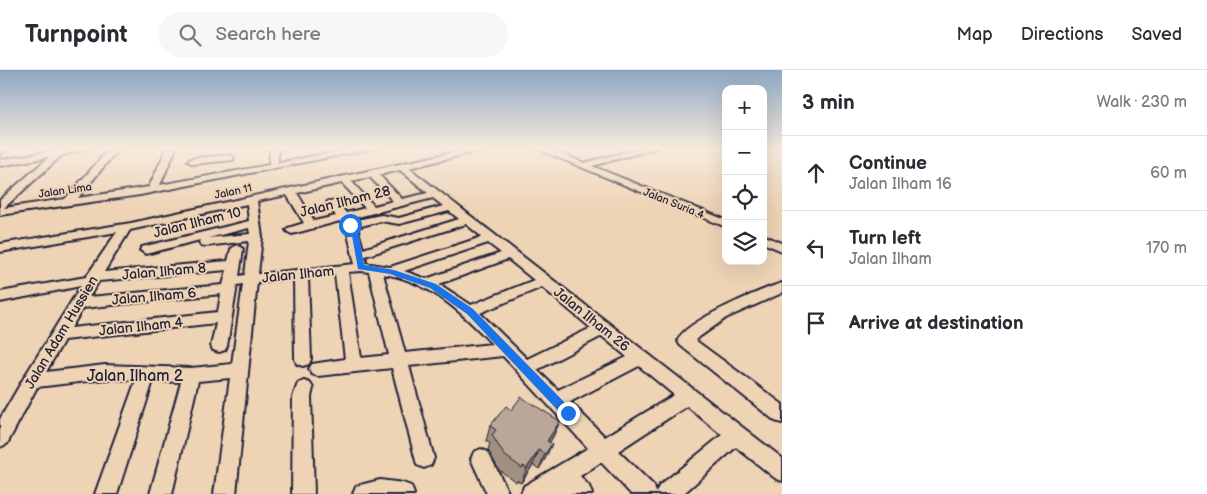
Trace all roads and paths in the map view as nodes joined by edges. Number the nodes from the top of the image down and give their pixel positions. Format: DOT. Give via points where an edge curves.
graph roads {
  1 [pos="42,168"];
  2 [pos="98,168"];
  3 [pos="163,168"];
  4 [pos="228,168"];
  5 [pos="269,168"];
  6 [pos="399,168"];
  7 [pos="403,168"];
  8 [pos="587,168"];
  9 [pos="372,174"];
  10 [pos="226,177"];
  11 [pos="345,180"];
  12 [pos="153,189"];
  13 [pos="291,192"];
  14 [pos="435,194"];
  15 [pos="252,200"];
  16 [pos="69,202"];
  17 [pos="332,203"];
  18 [pos="400,203"];
  19 [pos="0,206"];
  20 [pos="451,207"];
  21 [pos="372,210"];
  22 [pos="0,212"];
  23 [pos="468,220"];
  24 [pos="346,221"];
  25 [pos="722,222"];
  26 [pos="254,223"];
  27 [pos="311,225"];
  28 [pos="128,227"];
  29 [pos="292,230"];
  30 [pos="256,236"];
  31 [pos="490,238"];
  32 [pos="767,241"];
  33 [pos="161,246"];
  34 [pos="782,247"];
  35 [pos="0,248"];
  36 [pos="237,249"];
  37 [pos="146,250"];
  38 [pos="511,254"];
  39 [pos="365,263"];
  40 [pos="234,265"];
  41 [pos="341,269"];
  42 [pos="391,271"];
  43 [pos="301,273"];
  44 [pos="92,278"];
  45 [pos="252,279"];
  46 [pos="544,281"];
  47 [pos="427,284"];
  48 [pos="230,285"];
  49 [pos="782,288"];
  50 [pos="0,297"];
  51 [pos="78,303"];
  52 [pos="470,311"];
  53 [pos="224,316"];
  54 [pos="604,328"];
  55 [pos="58,335"];
  56 [pos="219,346"];
  57 [pos="507,349"];
  58 [pos="640,358"];
  59 [pos="303,359"];
  60 [pos="398,361"];
  61 [pos="354,366"];
  62 [pos="525,368"];
  63 [pos="318,369"];
  64 [pos="240,370"];
  65 [pos="147,374"];
  66 [pos="191,375"];
  67 [pos="31,381"];
  68 [pos="304,388"];
  69 [pos="688,396"];
  70 [pos="556,400"];
  71 [pos="782,415"];
  72 [pos="736,434"];
  73 [pos="0,438"];
  74 [pos="604,450"];
  75 [pos="424,458"];
  76 [pos="481,459"];
  77 [pos="782,471"];
  78 [pos="570,487"];
  79 [pos="106,494"];
  80 [pos="161,494"];
  81 [pos="225,494"];
  82 [pos="303,494"];
  83 [pos="364,494"];
  84 [pos="403,494"];
  85 [pos="498,494"];
  86 [pos="532,494"];
  87 [pos="646,494"];
  88 [pos="667,494"];
  1 -- 19 [label="street"];
  2 -- 16 [label="street"];
  3 -- 12 [label="street"];
  4 -- 10 [label="street"];
  5 -- 10 [label="street, Jalan Lima"];
  6 -- 9 [label="street, Jalan 11"];
  7 -- 14 [label="street, Jalan Ilham 26"];
  8 -- 25 [label="street, Jalan Suria 4"];
  9 -- 11 [label="street, Jalan 11"];
  9 -- 18 [label="street"];
  10 -- 12 [label="street, Jalan Lima"];
  11 -- 13 [label="street, Jalan 11"];
  11 -- 21 [label="street"];
  12 -- 16 [label="street, Jalan Lima"];
  13 -- 15 [label="street, Jalan 11"];
  13 -- 27 [label="street"];
  14 -- 18 [label="street, Jalan Ilham 28"];
  14 -- 20 [label="street, Jalan Ilham 26"];
  15 -- 26 [label="street, Jalan Ilham"];
  15 -- 28 [label="street, Jalan 11"];
  16 -- 22 [label="street, Jalan Lima"];
  17 -- 24 [label="street"];
  18 -- 21 [label="street, Jalan Ilham 28"];
  20 -- 23 [label="street, Jalan Ilham 26"];
  20 -- 24 [label="street" via="399,221 380,218"];
  21 -- 24 [label="street, Jalan Ilham 28"];
  23 -- 31 [label="street, Jalan Ilham 26"];
  23 -- 39 [label="street"];
  24 -- 27 [label="street, Jalan Ilham 28"];
  24 -- 39 [label="street" via="356,236"];
  26 -- 30 [label="street, Jalan Ilham"];
  26 -- 33 [label="street, Jalan Ilham 10"];
  27 -- 29 [label="street, Jalan Ilham 28"];
  28 -- 35 [label="street, Jalan 11"];
  28 -- 44 [label="street, Jalan Adam Hussien"];
  30 -- 33 [label="street"];
  30 -- 45 [label="street, Jalan Ilham"];
  31 -- 38 [label="street, Jalan Ilham 26"];
  31 -- 42 [label="street"];
  32 -- 34 [label="street"];
  33 -- 37 [label="street, Jalan Ilham 10"];
  36 -- 40 [label="street"];
  38 -- 46 [label="street, Jalan Ilham 26"];
  38 -- 47 [label="street"];
  39 -- 41 [label="street, Jalan Ilham"];
  39 -- 42 [label="street, Jalan Ilham"];
  39 -- 60 [label="street"];
  40 -- 44 [label="street, Jalan Ilham 8"];
  40 -- 48 [label="street"];
  41 -- 43 [label="street, Jalan Ilham"];
  41 -- 61 [label="street"];
  42 -- 47 [label="street, Jalan Ilham"];
  43 -- 45 [label="street, Jalan Ilham"];
  43 -- 59 [label="street"];
  44 -- 50 [label="street, Jalan Ilham 8"];
  44 -- 51 [label="street, Jalan Adam Hussien"];
  45 -- 48 [label="street, Jalan Ilham 6"];
  45 -- 64 [label="street, Jalan Ilham"];
  46 -- 52 [label="street"];
  46 -- 54 [label="street, Jalan Ilham 26"];
  47 -- 52 [label="street, Jalan Ilham"];
  48 -- 51 [label="street, Jalan Ilham 6"];
  48 -- 53 [label="street"];
  49 -- 71 [label="street" via="721,314 686,338"];
  51 -- 55 [label="street, Jalan Adam Hussien"];
  52 -- 57 [label="street, Jalan Ilham"];
  53 -- 55 [label="street, Jalan Ilham 4"];
  53 -- 56 [label="street"];
  54 -- 58 [label="street, Jalan Ilham 26"];
  54 -- 62 [label="street"];
  55 -- 67 [label="street, Jalan Adam Hussien"];
  57 -- 60 [label="street"];
  57 -- 62 [label="street, Jalan Ilham"];
  58 -- 69 [label="street, Jalan Ilham 26"];
  58 -- 70 [label="street"];
  60 -- 61 [label="street"];
  60 -- 75 [label="street"];
  61 -- 63 [label="street"];
  62 -- 70 [label="street, Jalan Ilham"];
  64 -- 66 [label="street, Jalan Ilham 2"];
  64 -- 81 [label="street, Jalan Ilham"];
  65 -- 66 [label="street, Jalan Ilham 2"];
  65 -- 67 [label="street, Jalan Ilham 2" via="105,372"];
  65 -- 79 [label="street"];
  66 -- 80 [label="street"];
  67 -- 73 [label="street, Jalan Adam Hussien"];
  68 -- 82 [label="street"];
  69 -- 72 [label="street, Jalan Ilham 26"];
  69 -- 74 [label="street"];
  70 -- 74 [label="street, Jalan Ilham"];
  72 -- 77 [label="street, Jalan Ilham 26"];
  72 -- 88 [label="street"];
  74 -- 78 [label="street"];
  74 -- 87 [label="street, Jalan Ilham"];
  76 -- 85 [label="street"];
  78 -- 86 [label="street"];
  83 -- 84 [label="street" via="380,491"];
}
